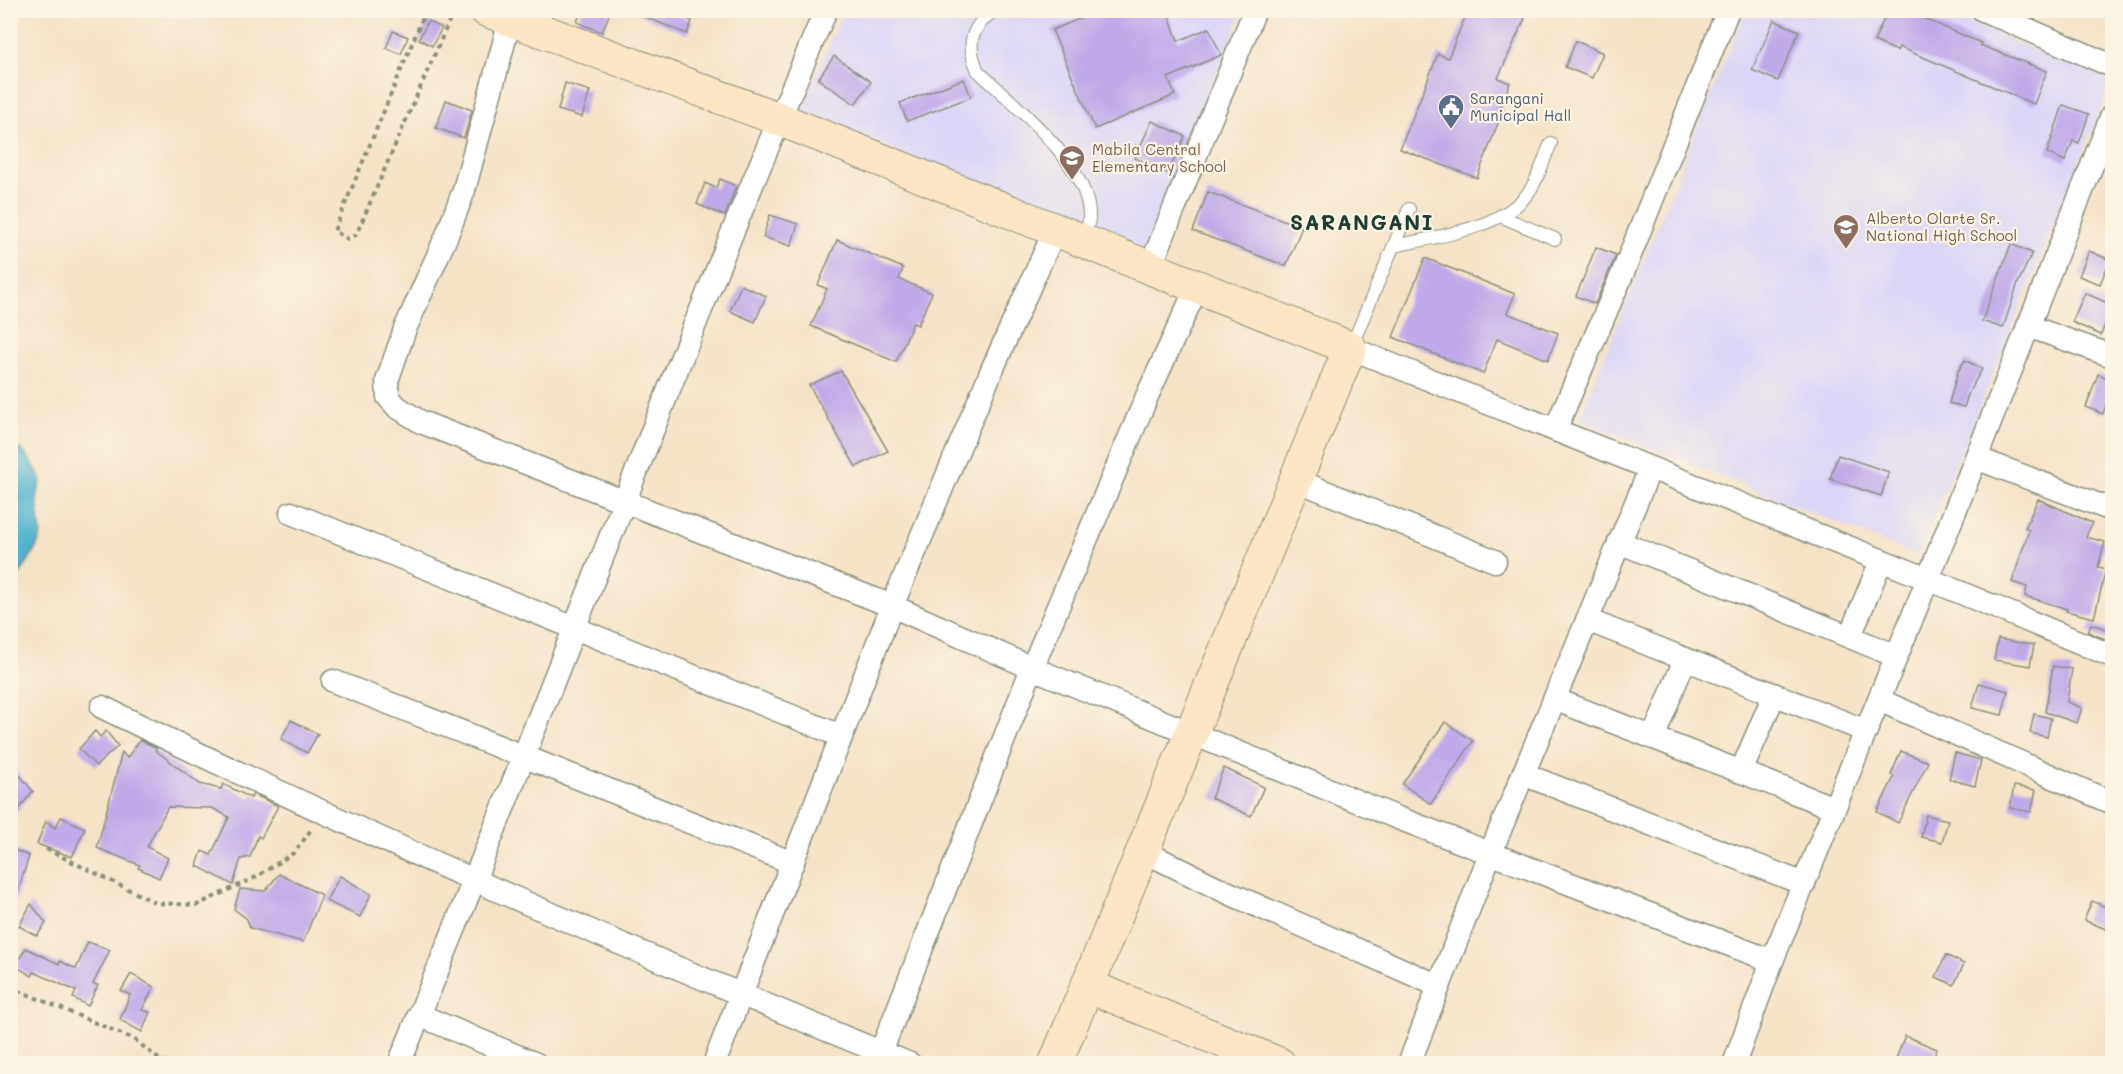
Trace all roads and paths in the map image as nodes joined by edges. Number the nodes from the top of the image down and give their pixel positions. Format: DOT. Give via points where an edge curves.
graph roads {
  1 [pos="426,10"];
  2 [pos="454,10"];
  3 [pos="826,10"];
  4 [pos="995,10"];
  5 [pos="1256,10"];
  6 [pos="1728,10"];
  7 [pos="1983,10"];
  8 [pos="498,15"];
  9 [pos="2112,66"];
  10 [pos="2112,115"];
  11 [pos="779,119"];
  12 [pos="1551,143"];
  13 [pos="1409,209"];
  14 [pos="1500,216"];
  15 [pos="1069,235"];
  16 [pos="1555,239"];
  17 [pos="1394,246"];
  18 [pos="1150,268"];
  19 [pos="1197,287"];
  20 [pos="2028,326"];
  21 [pos="1350,348"];
  22 [pos="2112,356"];
  23 [pos="1555,430"];
  24 [pos="1976,458"];
  25 [pos="1650,469"];
  26 [pos="1296,480"];
  27 [pos="624,501"];
  28 [pos="2112,510"];
  29 [pos="291,513"];
  30 [pos="1619,542"];
  31 [pos="1495,561"];
  32 [pos="1881,561"];
  33 [pos="1928,579"];
  34 [pos="891,606"];
  35 [pos="1587,620"];
  36 [pos="574,628"];
  37 [pos="1850,636"];
  38 [pos="1896,656"];
  39 [pos="2112,656"];
  40 [pos="1685,659"];
  41 [pos="1032,668"];
  42 [pos="333,681"];
  43 [pos="1774,695"];
  44 [pos="1554,699"];
  45 [pos="1879,700"];
  46 [pos="102,706"];
  47 [pos="1866,731"];
  48 [pos="1191,733"];
  49 [pos="842,736"];
  50 [pos="1653,738"];
  51 [pos="524,756"];
  52 [pos="1741,772"];
  53 [pos="1523,774"];
  54 [pos="2112,803"];
  55 [pos="1834,808"];
  56 [pos="323,812"];
  57 [pos="46,849"];
  58 [pos="1143,851"];
  59 [pos="1490,854"];
  60 [pos="793,863"];
  61 [pos="475,881"];
  62 [pos="1803,884"];
  63 [pos="1772,962"];
  64 [pos="1088,986"];
  65 [pos="1439,986"];
  66 [pos="10,987"];
  67 [pos="742,994"];
  68 [pos="419,1015"];
  69 [pos="881,1052"];
  70 [pos="171,1064"];
  71 [pos="399,1064"];
  72 [pos="536,1064"];
  73 [pos="714,1064"];
  74 [pos="910,1064"];
  75 [pos="1055,1064"];
  76 [pos="1279,1064"];
  77 [pos="1409,1064"];
  78 [pos="1734,1064"];
  1 -- 2 [label="path" via="334,231 348,239 356,235"];
  3 -- 11 [label="street"];
  4 -- 15 [label="lane" via="974,31 970,54 978,71 1061,151 1083,188 1089,220"];
  5 -- 18 [label="street"];
  6 -- 23 [label="street"];
  7 -- 9 [label="street"];
  8 -- 11 [label="street"];
  8 -- 27 [label="street" via="464,190 405,329 387,381 388,397 421,422"];
  10 -- 20 [label="street"];
  11 -- 15 [label="street"];
  11 -- 27 [label="street"];
  12 -- 14 [label="lane" via="1531,189"];
  13 -- 17 [label="lane"];
  14 -- 16 [label="lane"];
  14 -- 17 [label="lane"];
  15 -- 18 [label="street"];
  15 -- 34 [label="street" via="991,372"];
  17 -- 21 [label="lane"];
  18 -- 19 [label="street"];
  19 -- 21 [label="street"];
  19 -- 41 [label="street"];
  20 -- 22 [label="street"];
  20 -- 24 [label="street"];
  21 -- 23 [label="street"];
  21 -- 26 [label="street"];
  23 -- 25 [label="street"];
  24 -- 28 [label="street"];
  24 -- 33 [label="street"];
  25 -- 30 [label="street"];
  25 -- 32 [label="street"];
  26 -- 31 [label="street"];
  26 -- 48 [label="street"];
  27 -- 34 [label="street"];
  27 -- 36 [label="street"];
  29 -- 36 [label="street"];
  30 -- 35 [label="street"];
  30 -- 37 [label="street"];
  32 -- 33 [label="street"];
  32 -- 37 [label="street"];
  33 -- 38 [label="street"];
  33 -- 39 [label="street"];
  34 -- 41 [label="street"];
  34 -- 49 [label="street"];
  35 -- 40 [label="street"];
  35 -- 44 [label="street"];
  36 -- 49 [label="street"];
  36 -- 51 [label="street"];
  37 -- 38 [label="street"];
  38 -- 45 [label="street"];
  40 -- 43 [label="street"];
  40 -- 50 [label="street"];
  41 -- 48 [label="street"];
  41 -- 69 [label="street"];
  42 -- 51 [label="street"];
  43 -- 47 [label="street"];
  43 -- 52 [label="street"];
  44 -- 50 [label="street"];
  44 -- 53 [label="street"];
  45 -- 47 [label="street"];
  45 -- 54 [label="street"];
  46 -- 56 [label="street"];
  47 -- 55 [label="street"];
  48 -- 58 [label="street"];
  48 -- 59 [label="street"];
  49 -- 60 [label="street"];
  50 -- 52 [label="street"];
  51 -- 60 [label="street"];
  51 -- 61 [label="street"];
  52 -- 55 [label="street"];
  53 -- 59 [label="street"];
  53 -- 62 [label="street"];
  55 -- 62 [label="street"];
  56 -- 57 [label="path" via="295,852 256,877 197,906 156,903"];
  56 -- 61 [label="street"];
  58 -- 64 [label="street"];
  58 -- 65 [label="street"];
  59 -- 63 [label="street"];
  59 -- 65 [label="street"];
  60 -- 67 [label="street"];
  61 -- 67 [label="street"];
  61 -- 68 [label="street"];
  62 -- 63 [label="street"];
  63 -- 78 [label="street"];
  64 -- 75 [label="street"];
  64 -- 76 [label="street"];
  65 -- 77 [label="street"];
  66 -- 70 [label="path" via="134,1039"];
  67 -- 69 [label="street"];
  67 -- 73 [label="street"];
  68 -- 71 [label="street"];
  68 -- 72 [label="street"];
  69 -- 74 [label="street"];
}
